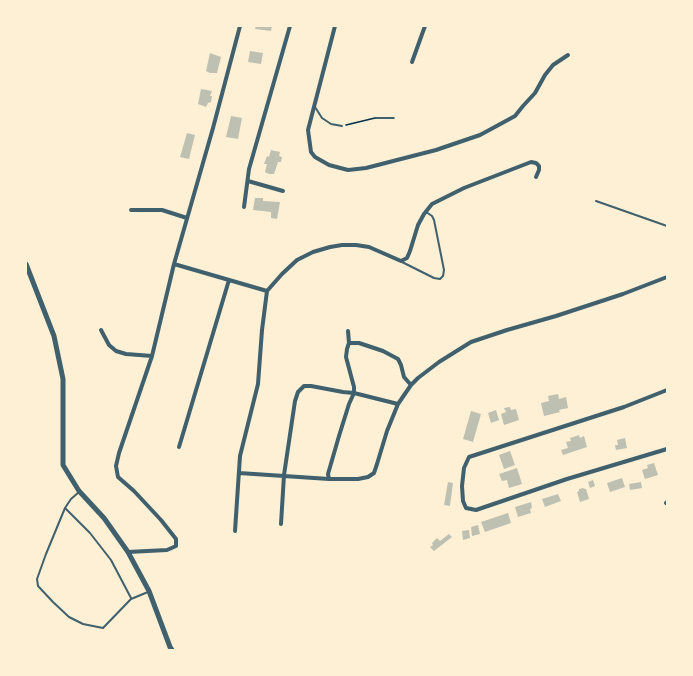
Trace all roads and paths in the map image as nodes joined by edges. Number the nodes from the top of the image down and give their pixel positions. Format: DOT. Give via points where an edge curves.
graph roads {
  1 [pos="240,26"];
  2 [pos="290,26"];
  3 [pos="335,26"];
  4 [pos="425,26"];
  5 [pos="568,55"];
  6 [pos="412,62"];
  7 [pos="314,106"];
  8 [pos="394,118"];
  9 [pos="342,126"];
  10 [pos="536,177"];
  11 [pos="248,181"];
  12 [pos="283,191"];
  13 [pos="596,200"];
  14 [pos="244,207"];
  15 [pos="131,210"];
  16 [pos="426,212"];
  17 [pos="187,218"];
  18 [pos="667,226"];
  19 [pos="401,261"];
  20 [pos="26,264"];
  21 [pos="174,264"];
  22 [pos="667,276"];
  23 [pos="229,280"];
  24 [pos="267,291"];
  25 [pos="101,330"];
  26 [pos="348,331"];
  27 [pos="349,343"];
  28 [pos="152,356"];
  29 [pos="411,385"];
  30 [pos="667,390"];
  31 [pos="354,393"];
  32 [pos="398,404"];
  33 [pos="179,447"];
  34 [pos="667,449"];
  35 [pos="239,473"];
  36 [pos="284,476"];
  37 [pos="329,479"];
  38 [pos="79,491"];
  39 [pos="64,508"];
  40 [pos="281,524"];
  41 [pos="235,531"];
  42 [pos="128,552"];
  43 [pos="149,591"];
  44 [pos="131,599"];
  45 [pos="172,650"];
  1 -- 17 [label="street"];
  2 -- 11 [label="street" via="249,169"];
  3 -- 7 [label="street"];
  4 -- 6 [label="street"];
  5 -- 7 [label="street" via="553,65 535,93 515,116 480,135 436,150 366,168 348,170 315,157 311,152 308,130"];
  7 -- 9 [label="lane" via="326,121"];
  8 -- 9 [label="path" via="375,118"];
  10 -- 16 [label="street" via="539,166 531,162 464,188 432,204"];
  11 -- 12 [label="street"];
  11 -- 14 [label="street"];
  13 -- 18 [label="lane"];
  15 -- 17 [label="street" via="162,210"];
  16 -- 19 [label="street" via="420,219 407,258"];
  16 -- 19 [label="lane" via="434,220 444,276 440,279 434,278"];
  17 -- 21 [label="street"];
  19 -- 24 [label="street" via="369,247 330,247 297,260"];
  20 -- 38 [label="street" via="54,336 63,379 63,465"];
  21 -- 23 [label="street"];
  21 -- 28 [label="street"];
  22 -- 29 [label="street" via="616,297 471,342 439,362"];
  23 -- 24 [label="street"];
  23 -- 33 [label="street"];
  24 -- 35 [label="street" via="258,384 240,456"];
  25 -- 28 [label="street" via="109,345 116,351"];
  26 -- 27 [label="street"];
  27 -- 29 [label="street" via="359,343 398,359 404,377"];
  27 -- 31 [label="street" via="346,357"];
  28 -- 42 [label="street" via="116,466 118,477 161,520 176,539 176,546 167,550"];
  29 -- 32 [label="street"];
  30 -- 34 [label="street" via="624,407 469,457 464,468 463,501 466,508 476,510"];
  31 -- 32 [label="street"];
  31 -- 36 [label="street" via="311,386 304,386 298,392"];
  31 -- 37 [label="street" via="339,436 328,474"];
  32 -- 37 [label="street" via="374,473 358,480"];
  35 -- 36 [label="street"];
  35 -- 41 [label="street"];
  36 -- 37 [label="street"];
  36 -- 40 [label="street"];
  38 -- 39 [label="lane"];
  38 -- 42 [label="street" via="104,518"];
  39 -- 44 [label="lane" via="90,533 110,560"];
  39 -- 44 [label="lane" via="37,579 38,586 69,617 83,624 104,628"];
  42 -- 43 [label="street"];
  43 -- 44 [label="lane"];
  43 -- 45 [label="street"];
}
